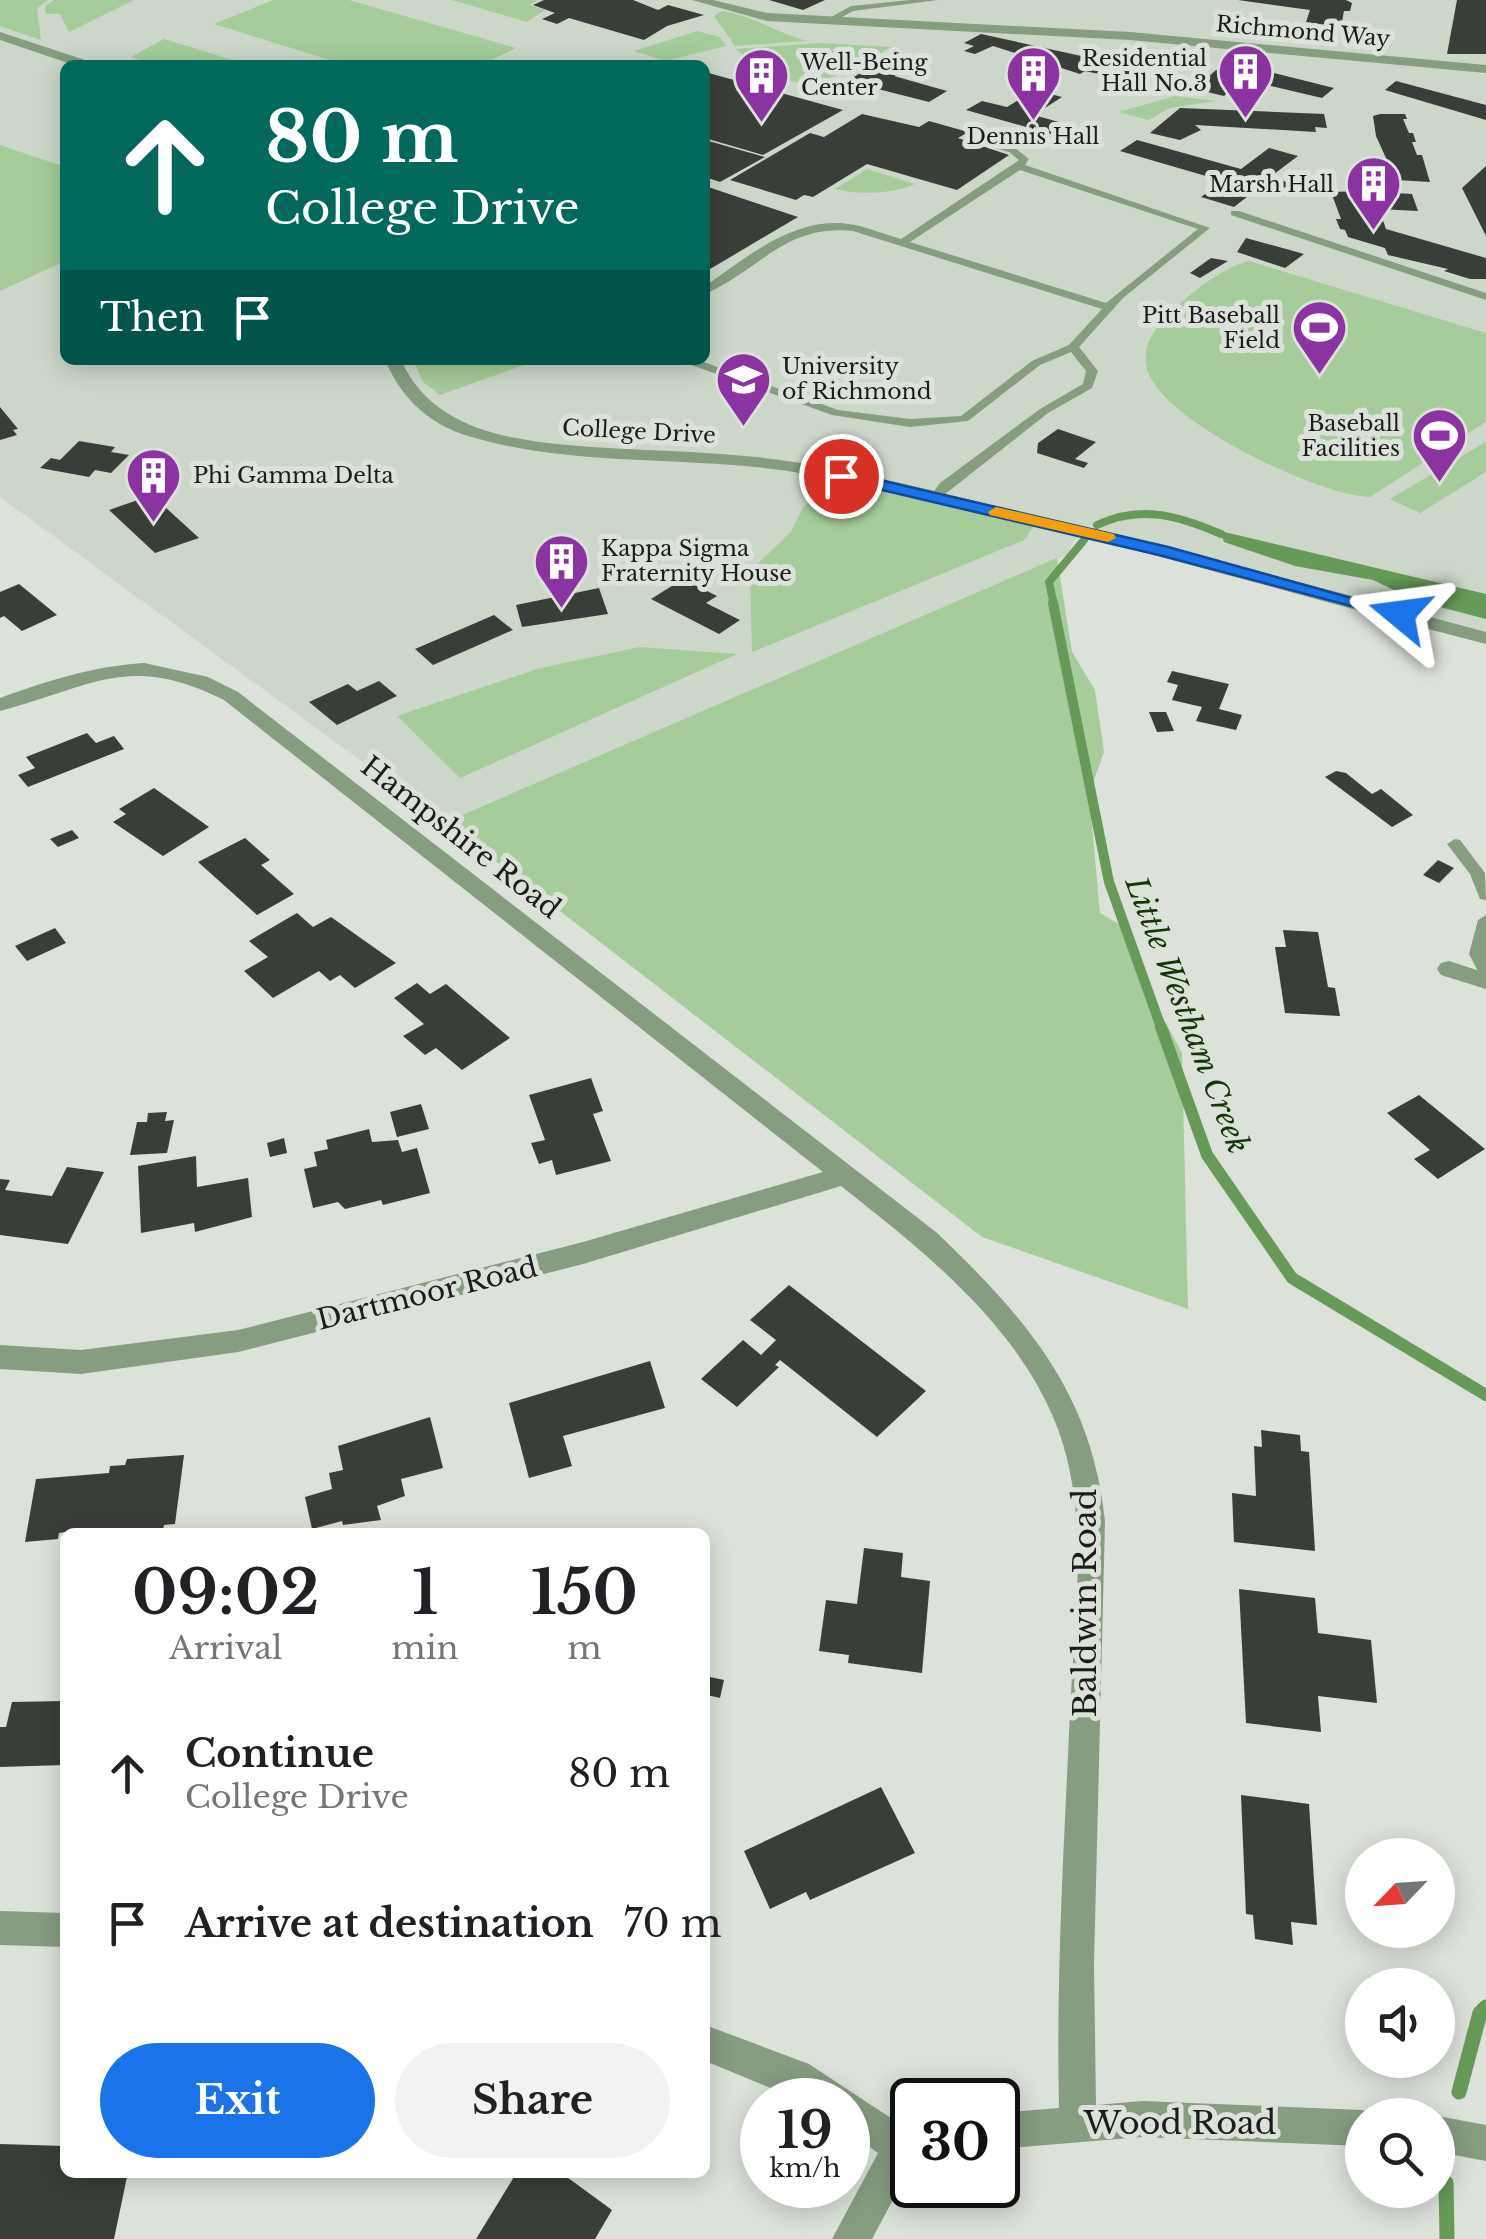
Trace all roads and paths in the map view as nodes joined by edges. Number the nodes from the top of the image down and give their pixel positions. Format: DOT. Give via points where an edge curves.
graph roads {
  1 [pos="698,0"];
  2 [pos="934,0"];
  3 [pos="830,20"];
  4 [pos="0,36"];
  5 [pos="72,60"];
  6 [pos="1486,69"];
  7 [pos="980,141"];
  8 [pos="1019,166"];
  9 [pos="1235,213"];
  10 [pos="902,243"];
  11 [pos="710,287"];
  12 [pos="1486,297"];
  13 [pos="1107,308"];
  14 [pos="1074,347"];
  15 [pos="395,365"];
  16 [pos="701,365"];
  17 [pos="935,498"];
  18 [pos="1486,638"];
  19 [pos="0,705"];
  20 [pos="1454,844"];
  21 [pos="1486,895"];
  22 [pos="1486,920"];
  23 [pos="1449,969"];
  24 [pos="1486,971"];
  25 [pos="1486,981"];
  26 [pos="846,1175"];
  27 [pos="0,1357"];
  28 [pos="0,1928"];
  29 [pos="60,1930"];
  30 [pos="710,2046"];
  31 [pos="798,2078"];
  32 [pos="1078,2123"];
  33 [pos="1345,2127"];
  34 [pos="1020,2129"];
  35 [pos="1455,2137"];
  36 [pos="1486,2143"];
  37 [pos="890,2175"];
  38 [pos="852,2239"];
  1 -- 3 [label="street, Richmond Way" via="768,16"];
  2 -- 3 [label="lane" via="852,8"];
  3 -- 6 [label="street, Richmond Way" via="1120,35"];
  4 -- 5 [label="street"];
  7 -- 8 [label="lane" via="1020,153"];
  8 -- 10 [label="lane"];
  8 -- 13 [label="lane" via="1205,228"];
  9 -- 12 [label="lane"];
  10 -- 11 [label="lane" via="841,225 816,225"];
  10 -- 13 [label="lane"];
  13 -- 14 [label="lane"];
  14 -- 16 [label="lane" via="1036,363 964,419 910,423 836,413"];
  14 -- 17 [label="lane" via="1092,371 1088,386 1044,411"];
  15 -- 17 [label="street, College Drive" via="423,408 500,440 784,464"];
  17 -- 18 [label="street, College Drive"];
  19 -- 26 [label="street, Hampshire Road" via="130,667 203,679"];
  20 -- 21 [label="lane"];
  22 -- 24 [label="lane" via="1477,954"];
  23 -- 25 [label="street"];
  26 -- 27 [label="street, Dartmoor Road" via="584,1253 238,1341 81,1362"];
  26 -- 32 [label="street, Baldwin Road" via="979,1289 1052,1388 1086,1476 1090,1600 1074,2037"];
  28 -- 29 [label="street"];
  30 -- 31 [label="street"];
  32 -- 33 [label="street, Wood Road"];
  32 -- 34 [label="street, Wood Road"];
  35 -- 36 [label="street"];
  37 -- 38 [label="street"];
}
